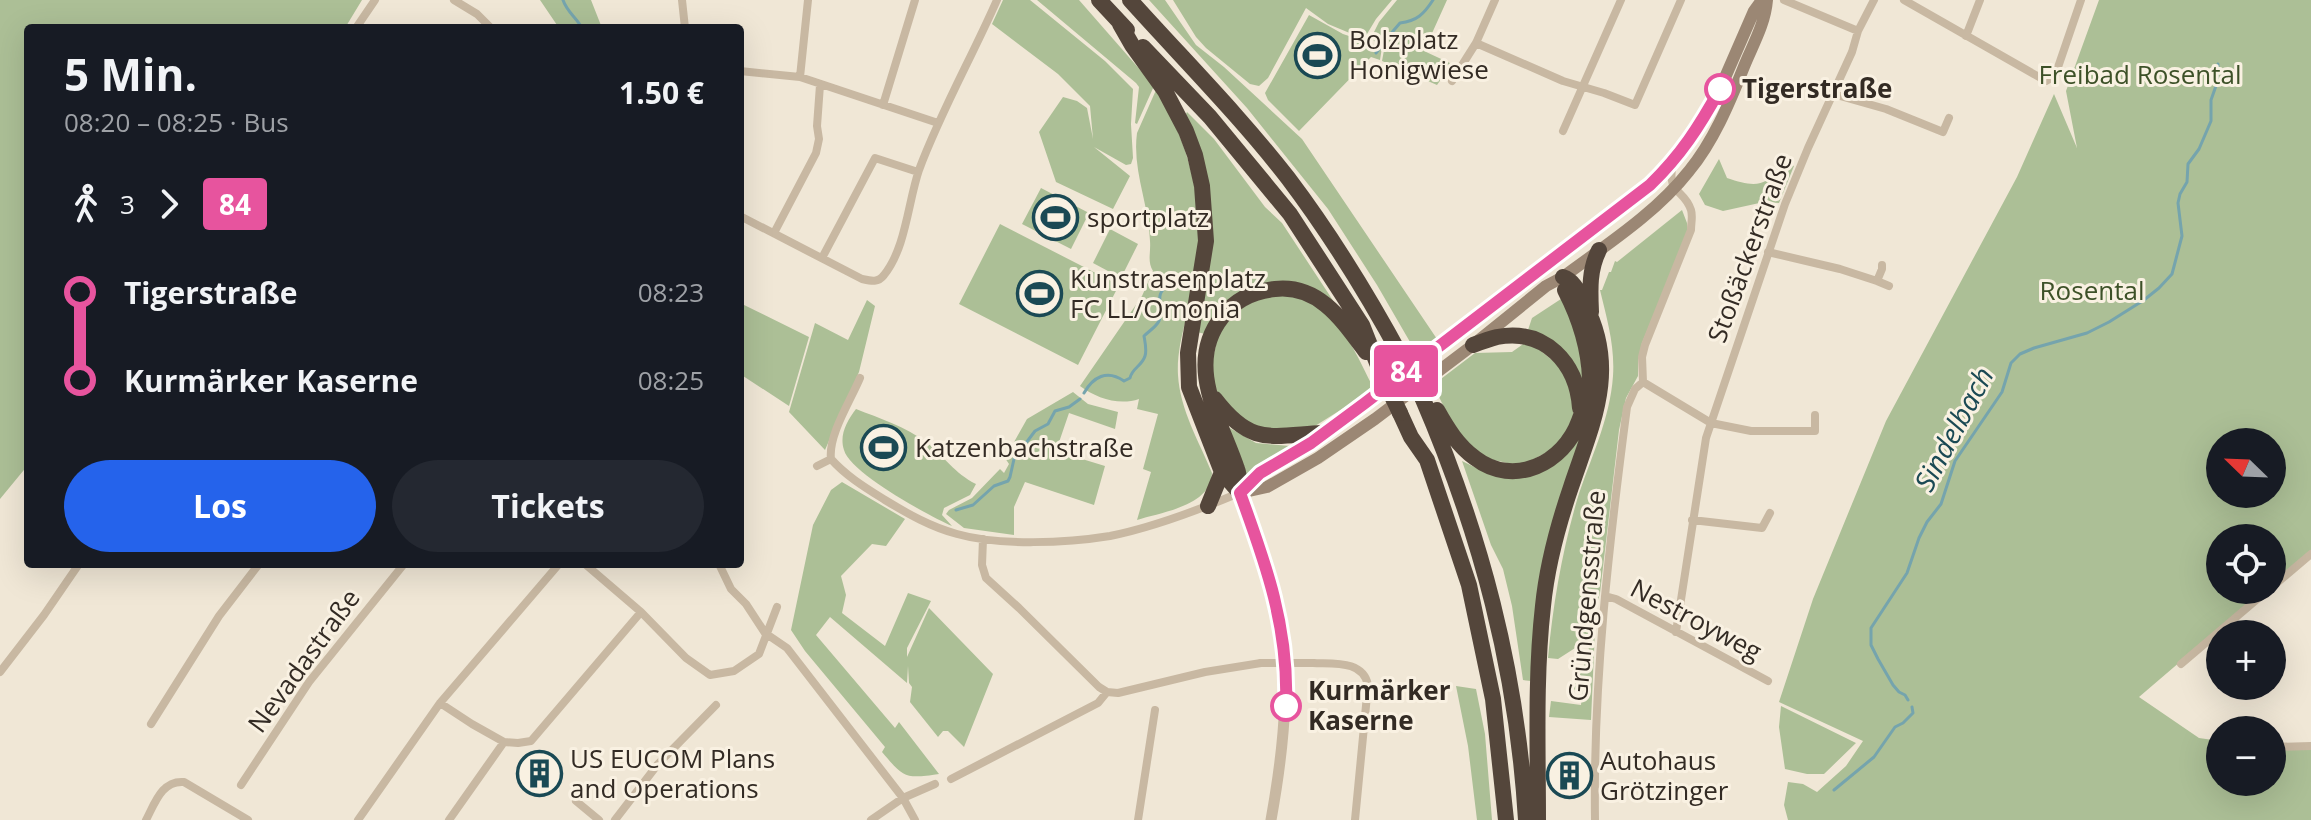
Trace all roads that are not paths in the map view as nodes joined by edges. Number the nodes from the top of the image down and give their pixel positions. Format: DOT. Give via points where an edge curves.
graph roads {
  1 [pos="375,0"];
  2 [pos="454,0"];
  3 [pos="682,0"];
  4 [pos="808,0"];
  5 [pos="915,0"];
  6 [pos="997,0"];
  7 [pos="1099,0"];
  8 [pos="1130,0"];
  9 [pos="1495,0"];
  10 [pos="1621,0"];
  11 [pos="1681,0"];
  12 [pos="1764,0"];
  13 [pos="1784,0"];
  14 [pos="1874,0"];
  15 [pos="1904,0"];
  16 [pos="1980,0"];
  17 [pos="2081,0"];
  18 [pos="359,24"];
  19 [pos="487,24"];
  20 [pos="685,24"];
  21 [pos="1120,24"];
  22 [pos="1858,31"];
  23 [pos="1966,36"];
  24 [pos="1476,43"];
  25 [pos="744,71"];
  26 [pos="800,77"];
  27 [pos="1452,81"];
  28 [pos="820,85"];
  29 [pos="1582,87"];
  30 [pos="1833,94"];
  31 [pos="883,105"];
  32 [pos="1949,118"];
  33 [pos="938,123"];
  34 [pos="1563,131"];
  35 [pos="1689,143"];
  36 [pos="1702,153"];
  37 [pos="1673,163"];
  38 [pos="918,172"];
  39 [pos="1650,185"];
  40 [pos="1674,188"];
  41 [pos="744,218"];
  42 [pos="774,233"];
  43 [pos="1599,250"];
  44 [pos="1768,252"];
  45 [pos="822,258"];
  46 [pos="1550,262"];
  47 [pos="1882,265"];
  48 [pos="1563,277"];
  49 [pos="1877,281"];
  50 [pos="1889,286"];
  51 [pos="1591,317"];
  52 [pos="1466,324"];
  53 [pos="1476,343"];
  54 [pos="1381,373"];
  55 [pos="860,378"];
  56 [pos="1643,382"];
  57 [pos="1209,391"];
  58 [pos="1422,397"];
  59 [pos="1365,403"];
  60 [pos="1815,415"];
  61 [pos="1580,418"];
  62 [pos="1375,419"];
  63 [pos="1711,423"];
  64 [pos="1322,433"];
  65 [pos="831,459"];
  66 [pos="817,466"];
  67 [pos="1222,472"];
  68 [pos="1240,493"];
  69 [pos="1208,506"];
  70 [pos="1770,513"];
  71 [pos="1692,520"];
  72 [pos="983,539"];
  73 [pos="2311,554"];
  74 [pos="76,568"];
  75 [pos="256,568"];
  76 [pos="401,568"];
  77 [pos="556,568"];
  78 [pos="590,568"];
  79 [pos="721,568"];
  80 [pos="2286,575"];
  81 [pos="1605,596"];
  82 [pos="2251,604"];
  83 [pos="777,607"];
  84 [pos="641,612"];
  85 [pos="1676,632"];
  86 [pos="765,633"];
  87 [pos="2181,664"];
  88 [pos="0,672"];
  89 [pos="1768,681"];
  90 [pos="1107,692"];
  91 [pos="440,703"];
  92 [pos="716,705"];
  93 [pos="1155,710"];
  94 [pos="151,724"];
  95 [pos="504,742"];
  96 [pos="2311,746"];
  97 [pos="2286,747"];
  98 [pos="951,779"];
  99 [pos="935,784"];
  100 [pos="241,785"];
  101 [pos="903,798"];
  102 [pos="576,801"];
  103 [pos="146,820"];
  104 [pos="248,820"];
  105 [pos="358,820"];
  106 [pos="449,820"];
  107 [pos="599,820"];
  108 [pos="615,820"];
  109 [pos="871,820"];
  110 [pos="915,820"];
  111 [pos="1138,820"];
  112 [pos="1271,820"];
  113 [pos="1355,820"];
  114 [pos="1506,820"];
  115 [pos="1526,820"];
  116 [pos="1538,820"];
  117 [pos="1595,820"];
  1 -- 18 [label="street"];
  2 -- 19 [label="street"];
  3 -- 20 [label="street"];
  4 -- 26 [label="street"];
  5 -- 31 [label="street"];
  6 -- 33 [label="street"];
  7 -- 21 [label="highway"];
  8 -- 58 [label="highway, bridge" via="1295,188 1353,271"];
  9 -- 24 [label="street"];
  10 -- 29 [label="street"];
  11 -- 29 [label="street" via="1635,105"];
  12 -- 35 [label="main road"];
  12 -- 36 [label="main road" via="1766,17"];
  13 -- 22 [label="street"];
  14 -- 22 [label="street, Stoßäckerstraße"];
  15 -- 23 [label="street"];
  16 -- 23 [label="street"];
  17 -- 23 [label="street" via="2051,80"];
  21 -- 54 [label="highway" via="1210,117 1290,214 1362,325"];
  21 -- 67 [label="highway" via="1165,91 1195,155 1206,241 1187,369 1195,406"];
  22 -- 30 [label="street, Stoßäckerstraße"];
  24 -- 27 [label="street"];
  24 -- 29 [label="street"];
  25 -- 26 [label="street"];
  26 -- 28 [label="street"];
  28 -- 31 [label="street"];
  28 -- 42 [label="street" via="816,153"];
  29 -- 34 [label="street"];
  30 -- 32 [label="street" via="1943,132"];
  30 -- 44 [label="street, Stoßäckerstraße"];
  31 -- 33 [label="street"];
  33 -- 38 [label="street"];
  35 -- 36 [label="main road" via="1691,150"];
  35 -- 37 [label="main road"];
  36 -- 40 [label="main road"];
  37 -- 39 [label="main road"];
  37 -- 40 [label="street"];
  38 -- 45 [label="street" via="875,158"];
  38 -- 45 [label="street" via="896,254 883,278 862,279"];
  39 -- 40 [label="street"];
  39 -- 46 [label="main road"];
  40 -- 43 [label="main road"];
  40 -- 56 [label="street" via="1691,211 1691,230 1645,345"];
  41 -- 42 [label="street"];
  42 -- 45 [label="street"];
  43 -- 48 [label="main road"];
  43 -- 51 [label="highway" via="1590,282"];
  44 -- 49 [label="street"];
  44 -- 63 [label="street, Stoßäckerstraße"];
  46 -- 48 [label="main road"];
  46 -- 52 [label="main road"];
  47 -- 49 [label="street"];
  48 -- 51 [label="highway" via="1570,279"];
  48 -- 53 [label="main road"];
  48 -- 61 [label="highway" via="1581,329 1590,381"];
  49 -- 50 [label="street"];
  51 -- 116 [label="highway" via="1600,358 1598,409 1570,488 1543,602 1536,706"];
  52 -- 53 [label="main road" via="1475,329"];
  52 -- 59 [label="main road"];
  53 -- 61 [label="highway" via="1524,337 1557,353 1578,389"];
  53 -- 62 [label="main road"];
  54 -- 57 [label="highway" via="1328,305 1283,288 1237,302 1217,323 1205,361"];
  54 -- 114 [label="highway, bridge" via="1427,460 1469,585 1493,699"];
  55 -- 65 [label="street" via="834,436"];
  56 -- 63 [label="street"];
  56 -- 81 [label="street, Gründgensstraße" via="1627,407"];
  57 -- 64 [label="highway" via="1231,419 1257,434 1280,438"];
  57 -- 68 [label="highway" via="1238,472"];
  58 -- 61 [label="highway" via="1475,458 1506,471 1552,459 1567,445"];
  58 -- 115 [label="highway" via="1462,497 1494,601 1514,702"];
  59 -- 62 [label="main road" via="1366,418"];
  59 -- 64 [label="main road"];
  60 -- 63 [label="street" via="1815,431 1751,431"];
  62 -- 68 [label="main road" via="1283,479"];
  63 -- 71 [label="street, Stoßäckerstraße"];
  64 -- 68 [label="main road" via="1260,473"];
  65 -- 66 [label="street"];
  65 -- 72 [label="street" via="912,516"];
  67 -- 68 [label="highway"];
  67 -- 69 [label="highway"];
  68 -- 69 [label="street"];
  68 -- 112 [label="street" via="1273,586 1285,657 1285,726"];
  69 -- 72 [label="street" via="1111,535 1040,542"];
  70 -- 71 [label="street" via="1762,528"];
  71 -- 85 [label="street, Stoßäckerstraße"];
  72 -- 90 [label="street" via="986,578"];
  73 -- 80 [label="street"];
  74 -- 88 [label="street"];
  75 -- 94 [label="street"];
  76 -- 100 [label="street, Nevadastraße" via="309,682"];
  77 -- 91 [label="street"];
  78 -- 84 [label="street"];
  79 -- 86 [label="street"];
  81 -- 85 [label="street, Nestroyweg"];
  81 -- 117 [label="street, Gründgensstraße"];
  82 -- 87 [label="street"];
  83 -- 86 [label="street"];
  84 -- 86 [label="street" via="710,675 734,671 759,654"];
  84 -- 95 [label="street" via="531,741"];
  85 -- 89 [label="street, Nestroyweg"];
  86 -- 101 [label="street" via="787,648"];
  90 -- 98 [label="street" via="1098,703"];
  90 -- 113 [label="street, bridge" via="1261,663 1349,665 1363,671 1368,685"];
  91 -- 95 [label="street"];
  91 -- 105 [label="street"];
  92 -- 108 [label="street" via="658,764"];
  93 -- 111 [label="street"];
  95 -- 106 [label="street"];
  96 -- 97 [label="street"];
  99 -- 101 [label="street"];
  101 -- 109 [label="street"];
  101 -- 110 [label="street"];
  102 -- 107 [label="street"];
  103 -- 104 [label="street" via="159,795 175,781"];
}
